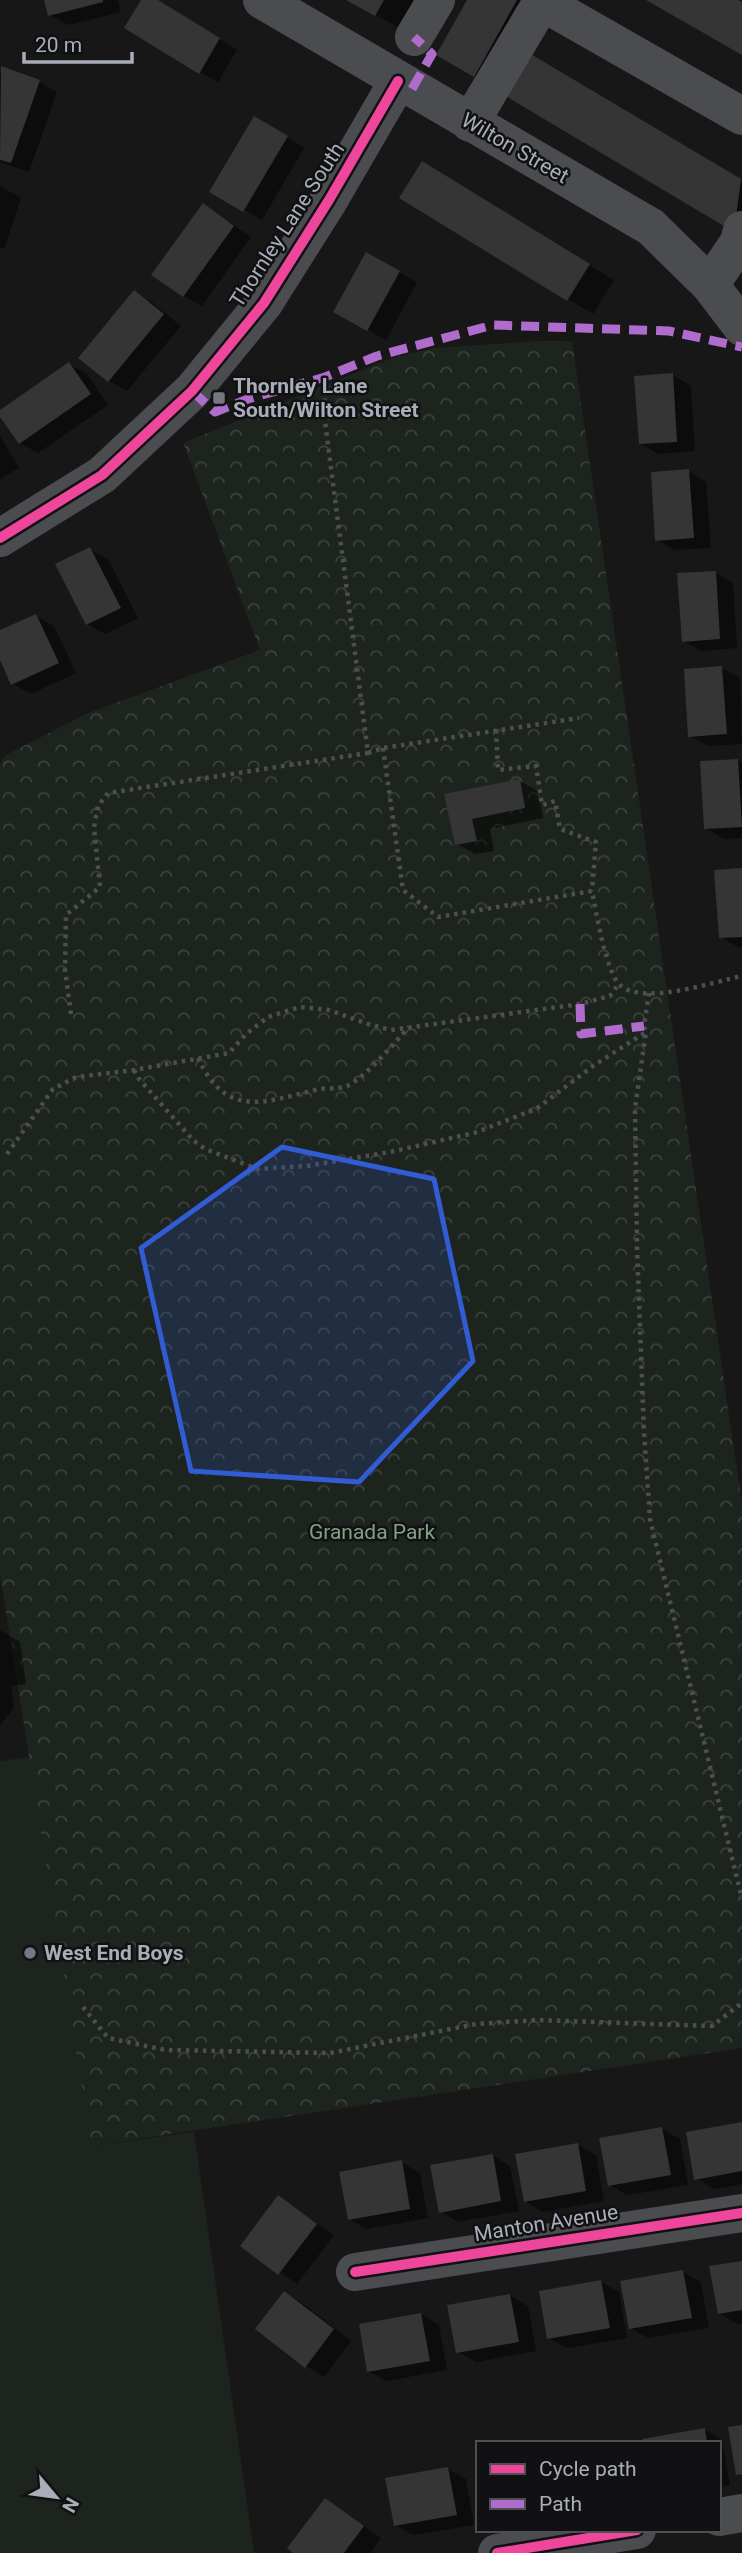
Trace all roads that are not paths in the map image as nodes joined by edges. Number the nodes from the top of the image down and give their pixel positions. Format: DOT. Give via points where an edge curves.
graph roads {
  1 [pos="262,0"];
  2 [pos="436,0"];
  3 [pos="542,1"];
  4 [pos="414,37"];
  5 [pos="398,80"];
  6 [pos="742,116"];
  7 [pos="470,122"];
  8 [pos="742,230"];
  9 [pos="710,285"];
  10 [pos="742,327"];
  11 [pos="0,538"];
  12 [pos="742,2213"];
  13 [pos="355,2272"];
  14 [pos="742,2513"];
  15 [pos="721,2517"];
  16 [pos="625,2532"];
  17 [pos="497,2553"];
  1 -- 5 [label="street, Wilton Street"];
  2 -- 4 [label="street"];
  3 -- 6 [label="street"];
  3 -- 7 [label="street"];
  5 -- 7 [label="street, Wilton Street"];
  5 -- 11 [label="street, Thornley Lane South" via="264,303 192,391 102,475"];
  7 -- 9 [label="street, Wilton Street" via="651,227"];
  8 -- 9 [label="street"];
  9 -- 10 [label="street, Wilton Street"];
  12 -- 13 [label="street, Manton Avenue"];
  14 -- 15 [label="street"];
  16 -- 17 [label="street"];
}
